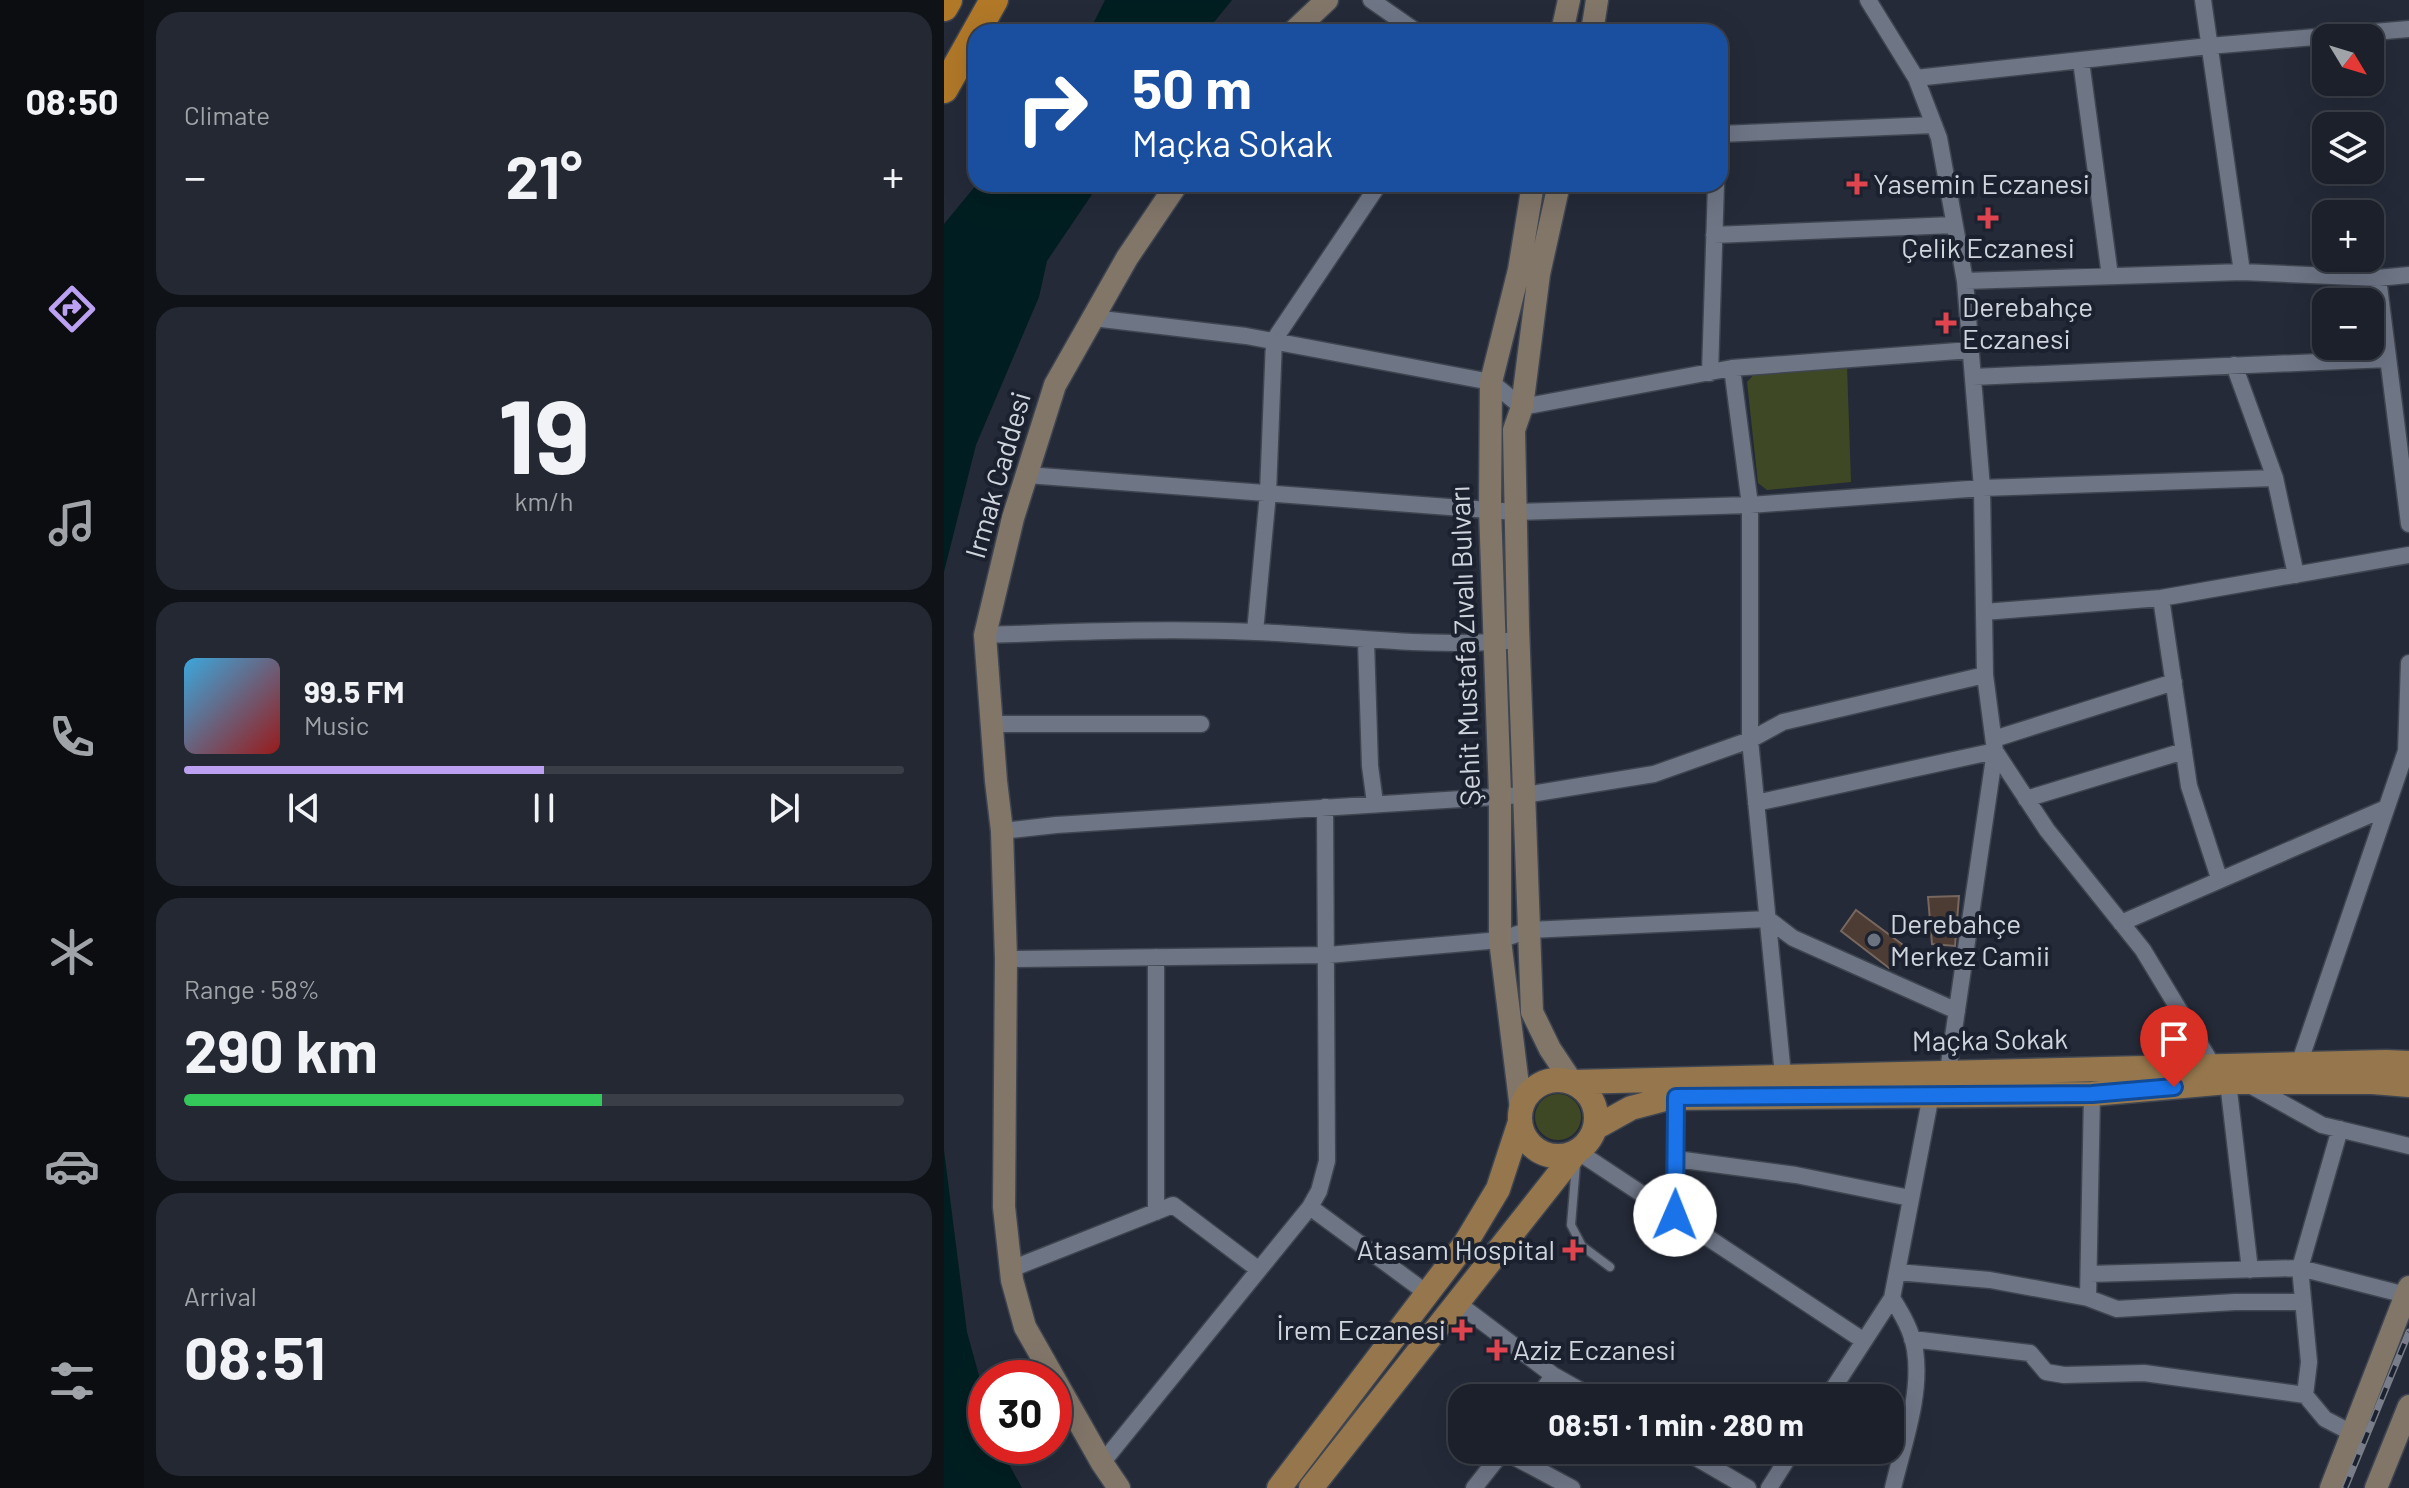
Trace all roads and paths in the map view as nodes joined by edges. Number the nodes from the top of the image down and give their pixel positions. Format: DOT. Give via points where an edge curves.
graph roads {
  1 [pos="948,0"];
  2 [pos="994,0"];
  3 [pos="1327,0"];
  4 [pos="1371,0"];
  5 [pos="1569,0"];
  6 [pos="1597,0"];
  7 [pos="1868,0"];
  8 [pos="2203,0"];
  9 [pos="944,7"];
  10 [pos="980,24"];
  11 [pos="1302,24"];
  12 [pos="1406,24"];
  13 [pos="1564,24"];
  14 [pos="1593,24"];
  15 [pos="2409,29"];
  16 [pos="968,46"];
  17 [pos="2209,46"];
  18 [pos="2081,61"];
  19 [pos="1916,78"];
  20 [pos="944,89"];
  21 [pos="1934,125"];
  22 [pos="1728,134"];
  23 [pos="1172,192"];
  24 [pos="1374,192"];
  25 [pos="1532,192"];
  26 [pos="1557,192"];
  27 [pos="1716,192"];
  28 [pos="1954,225"];
  29 [pos="1714,235"];
  30 [pos="2242,272"];
  31 [pos="2409,275"];
  32 [pos="2110,276"];
  33 [pos="2378,278"];
  34 [pos="1965,281"];
  35 [pos="1093,318"];
  36 [pos="1274,340"];
  37 [pos="1971,350"];
  38 [pos="2388,359"];
  39 [pos="2234,365"];
  40 [pos="1732,368"];
  41 [pos="1710,373"];
  42 [pos="1973,377"];
  43 [pos="1491,382"];
  44 [pos="1522,407"];
  45 [pos="1027,475"];
  46 [pos="2275,478"];
  47 [pos="1982,488"];
  48 [pos="1268,493"];
  49 [pos="1750,505"];
  50 [pos="1490,509"];
  51 [pos="1515,512"];
  52 [pos="2409,524"];
  53 [pos="2409,555"];
  54 [pos="2296,575"];
  55 [pos="2161,598"];
  56 [pos="1984,612"];
  57 [pos="1255,632"];
  58 [pos="985,635"];
  59 [pos="1366,641"];
  60 [pos="1507,642"];
  61 [pos="2409,663"];
  62 [pos="1985,675"];
  63 [pos="2174,682"];
  64 [pos="992,724"];
  65 [pos="1201,724"];
  66 [pos="1750,740"];
  67 [pos="1994,745"];
  68 [pos="2184,751"];
  69 [pos="1500,795"];
  70 [pos="1524,795"];
  71 [pos="2026,799"];
  72 [pos="1375,803"];
  73 [pos="1756,803"];
  74 [pos="1325,807"];
  75 [pos="2386,808"];
  76 [pos="1002,831"];
  77 [pos="2219,878"];
  78 [pos="1768,919"];
  79 [pos="2121,923"];
  80 [pos="1529,930"];
  81 [pos="1500,940"];
  82 [pos="1328,955"];
  83 [pos="1156,957"];
  84 [pos="1006,959"];
  85 [pos="1957,1011"];
  86 [pos="2299,1064"];
  87 [pos="2389,1069"];
  88 [pos="1948,1071"];
  89 [pos="1783,1075"];
  90 [pos="2228,1077"];
  91 [pos="1572,1082"];
  92 [pos="2409,1085"];
  93 [pos="2092,1094"];
  94 [pos="1931,1095"];
  95 [pos="1676,1097"];
  96 [pos="1521,1115"];
  97 [pos="1595,1128"];
  98 [pos="2340,1129"];
  99 [pos="2409,1146"];
  100 [pos="1577,1151"];
  101 [pos="1676,1159"];
  102 [pos="1910,1198"];
  103 [pos="1310,1207"];
  104 [pos="1156,1212"];
  105 [pos="1675,1215"];
  106 [pos="1610,1267"];
  107 [pos="2300,1268"];
  108 [pos="1011,1269"];
  109 [pos="1259,1270"];
  110 [pos="2250,1270"];
  111 [pos="1897,1272"];
  112 [pos="2089,1274"];
  113 [pos="2407,1291"];
  114 [pos="1428,1294"];
  115 [pos="1892,1298"];
  116 [pos="2088,1298"];
  117 [pos="1456,1302"];
  118 [pos="2303,1302"];
  119 [pos="1912,1339"];
  120 [pos="1864,1341"];
  121 [pos="1553,1375"];
  122 [pos="1547,1384"];
  123 [pos="1569,1384"];
  124 [pos="1836,1384"];
  125 [pos="2305,1395"];
  126 [pos="2409,1406"];
  127 [pos="2352,1433"];
  128 [pos="1102,1463"];
  129 [pos="1493,1464"];
  130 [pos="1528,1464"];
  131 [pos="1707,1464"];
  132 [pos="1784,1464"];
  133 [pos="1119,1488"];
  134 [pos="1279,1488"];
  135 [pos="1311,1488"];
  136 [pos="1474,1488"];
  137 [pos="1572,1488"];
  138 [pos="1748,1488"];
  139 [pos="1769,1488"];
  140 [pos="1893,1488"];
  141 [pos="2331,1488"];
  142 [pos="2376,1488"];
  1 -- 9 [label="highway"];
  2 -- 10 [label="highway"];
  3 -- 11 [label="main road"];
  4 -- 12 [label="street"];
  5 -- 13 [label="main road"];
  6 -- 14 [label="main road"];
  7 -- 19 [label="street"];
  8 -- 17 [label="street"];
  15 -- 17 [label="street"];
  16 -- 20 [label="highway"];
  17 -- 18 [label="street"];
  17 -- 30 [label="street"];
  18 -- 19 [label="street"];
  18 -- 32 [label="street"];
  19 -- 21 [label="street"];
  21 -- 22 [label="street"];
  21 -- 28 [label="street"];
  23 -- 35 [label="main road, Irmak Caddesi"];
  24 -- 36 [label="street"];
  25 -- 43 [label="main road, Şehit Mustafa Zıvalı Bulvarı"];
  26 -- 44 [label="main road, Şehit Mustafa Zıvalı Bulvarı" via="1539,274"];
  27 -- 29 [label="street"];
  28 -- 29 [label="street"];
  28 -- 34 [label="street"];
  29 -- 41 [label="street"];
  30 -- 32 [label="street"];
  30 -- 33 [label="street"];
  31 -- 33 [label="street"];
  32 -- 34 [label="street"];
  33 -- 38 [label="street"];
  34 -- 37 [label="street"];
  35 -- 36 [label="street"];
  35 -- 45 [label="main road, Irmak Caddesi" via="1055,385"];
  36 -- 43 [label="street"];
  36 -- 48 [label="street"];
  37 -- 40 [label="street"];
  37 -- 42 [label="street"];
  38 -- 39 [label="street"];
  38 -- 52 [label="street"];
  39 -- 42 [label="street"];
  39 -- 46 [label="street"];
  40 -- 41 [label="street"];
  40 -- 49 [label="street"];
  41 -- 44 [label="street"];
  42 -- 47 [label="street"];
  43 -- 44 [label="street"];
  43 -- 50 [label="main road, Şehit Mustafa Zıvalı Bulvarı"];
  44 -- 51 [label="main road, Şehit Mustafa Zıvalı Bulvarı" via="1514,430"];
  45 -- 48 [label="street"];
  45 -- 58 [label="main road, Irmak Caddesi"];
  46 -- 47 [label="street"];
  46 -- 54 [label="street"];
  47 -- 49 [label="street"];
  47 -- 56 [label="street"];
  48 -- 50 [label="street"];
  48 -- 57 [label="street"];
  49 -- 51 [label="street"];
  49 -- 66 [label="street"];
  50 -- 51 [label="street"];
  50 -- 60 [label="main road, Şehit Mustafa Zıvalı Bulvarı"];
  51 -- 60 [label="main road, Şehit Mustafa Zıvalı Bulvarı"];
  53 -- 54 [label="street"];
  54 -- 55 [label="street"];
  55 -- 56 [label="street"];
  55 -- 63 [label="street"];
  56 -- 62 [label="street"];
  57 -- 58 [label="street"];
  57 -- 59 [label="street"];
  58 -- 64 [label="main road, Irmak Caddesi"];
  59 -- 60 [label="street"];
  59 -- 72 [label="street"];
  60 -- 69 [label="main road, Şehit Mustafa Zıvalı Bulvarı"];
  60 -- 70 [label="main road, Şehit Mustafa Zıvalı Bulvarı"];
  61 -- 75 [label="street" via="2406,751"];
  62 -- 66 [label="street" via="1783,722"];
  62 -- 67 [label="street"];
  63 -- 67 [label="street"];
  63 -- 68 [label="street"];
  64 -- 65 [label="street"];
  64 -- 76 [label="main road, Irmak Caddesi"];
  66 -- 70 [label="street" via="1654,774"];
  66 -- 73 [label="street"];
  67 -- 71 [label="street"];
  67 -- 73 [label="street"];
  67 -- 85 [label="street"];
  68 -- 71 [label="street"];
  68 -- 77 [label="street" via="2189,786"];
  69 -- 70 [label="street"];
  69 -- 72 [label="street"];
  69 -- 81 [label="main road, Şehit Mustafa Zıvalı Bulvarı"];
  70 -- 80 [label="main road, Şehit Mustafa Zıvalı Bulvarı"];
  71 -- 79 [label="street"];
  72 -- 74 [label="street"];
  73 -- 78 [label="street"];
  74 -- 76 [label="street"];
  74 -- 82 [label="street"];
  75 -- 77 [label="street"];
  75 -- 86 [label="street"];
  76 -- 84 [label="main road, Irmak Caddesi"];
  77 -- 79 [label="street"];
  78 -- 80 [label="street"];
  78 -- 85 [label="street" via="1793,938"];
  78 -- 89 [label="street"];
  79 -- 90 [label="street"];
  80 -- 81 [label="street"];
  80 -- 91 [label="main road, Şehit Mustafa Zıvalı Bulvarı" via="1532,1012"];
  81 -- 82 [label="street"];
  81 -- 96 [label="main road, Şehit Mustafa Zıvalı Bulvarı"];
  82 -- 83 [label="street"];
  82 -- 103 [label="street" via="1327,1161"];
  83 -- 84 [label="street"];
  83 -- 104 [label="street"];
  84 -- 108 [label="main road, Irmak Caddesi" via="1004,1207"];
  85 -- 88 [label="street"];
  86 -- 87 [label="main road, Maçka Sokak"];
  86 -- 90 [label="main road, Maçka Sokak"];
  87 -- 90 [label="main road, Maçka Sokak"];
  87 -- 92 [label="main road, Maçka Sokak"];
  88 -- 89 [label="main road, Maçka Sokak"];
  88 -- 90 [label="main road, Maçka Sokak"];
  89 -- 91 [label="main road, Maçka Sokak"];
  90 -- 93 [label="main road, Maçka Sokak"];
  90 -- 98 [label="street"];
  90 -- 110 [label="street"];
  91 -- 96 [label="main road" via="1560,1079 1535,1087"];
  91 -- 97 [label="main road" via="1595,1106"];
  93 -- 94 [label="main road, Maçka Sokak"];
  93 -- 112 [label="street"];
  94 -- 95 [label="main road, Maçka Sokak"];
  94 -- 102 [label="street"];
  95 -- 97 [label="main road, Maçka Sokak" via="1631,1108"];
  95 -- 101 [label="street"];
  96 -- 100 [label="main road" via="1531,1145 1541,1152 1565,1156"];
  96 -- 114 [label="main road, Şehit Mustafa Zıvalı Bulvarı" via="1498,1189"];
  97 -- 100 [label="main road"];
  98 -- 99 [label="street"];
  98 -- 107 [label="street"];
  100 -- 105 [label="street"];
  100 -- 106 [label="lane" via="1571,1225 1582,1246"];
  100 -- 117 [label="main road"];
  101 -- 102 [label="street"];
  101 -- 105 [label="street"];
  102 -- 111 [label="street"];
  103 -- 109 [label="street"];
  103 -- 114 [label="street"];
  104 -- 108 [label="street"];
  104 -- 109 [label="street" via="1173,1205"];
  105 -- 120 [label="street"];
  107 -- 110 [label="street"];
  107 -- 113 [label="street"];
  107 -- 118 [label="street"];
  108 -- 128 [label="main road, Irmak Caddesi" via="1025,1327"];
  109 -- 128 [label="street"];
  110 -- 112 [label="street"];
  111 -- 115 [label="street"];
  111 -- 116 [label="street" via="1990,1280"];
  112 -- 116 [label="street"];
  113 -- 127 [label="main road"];
  114 -- 134 [label="main road, Şehit Mustafa Zıvalı Bulvarı"];
  115 -- 119 [label="street"];
  115 -- 120 [label="street"];
  116 -- 118 [label="street" via="2117,1309"];
  117 -- 121 [label="street"];
  117 -- 135 [label="main road"];
  118 -- 125 [label="street" via="2309,1362"];
  119 -- 125 [label="street" via="2030,1353 2046,1372 2064,1375 2144,1373"];
  119 -- 140 [label="street" via="1915,1390"];
  120 -- 124 [label="street"];
  121 -- 122 [label="street"];
  121 -- 123 [label="street"];
  125 -- 127 [label="street" via="2325,1419"];
  126 -- 142 [label="main road"];
  127 -- 141 [label="main road"];
  128 -- 133 [label="main road, Irmak Caddesi"];
  129 -- 136 [label="street"];
  130 -- 137 [label="street"];
  131 -- 138 [label="street"];
  132 -- 139 [label="street"];
}
